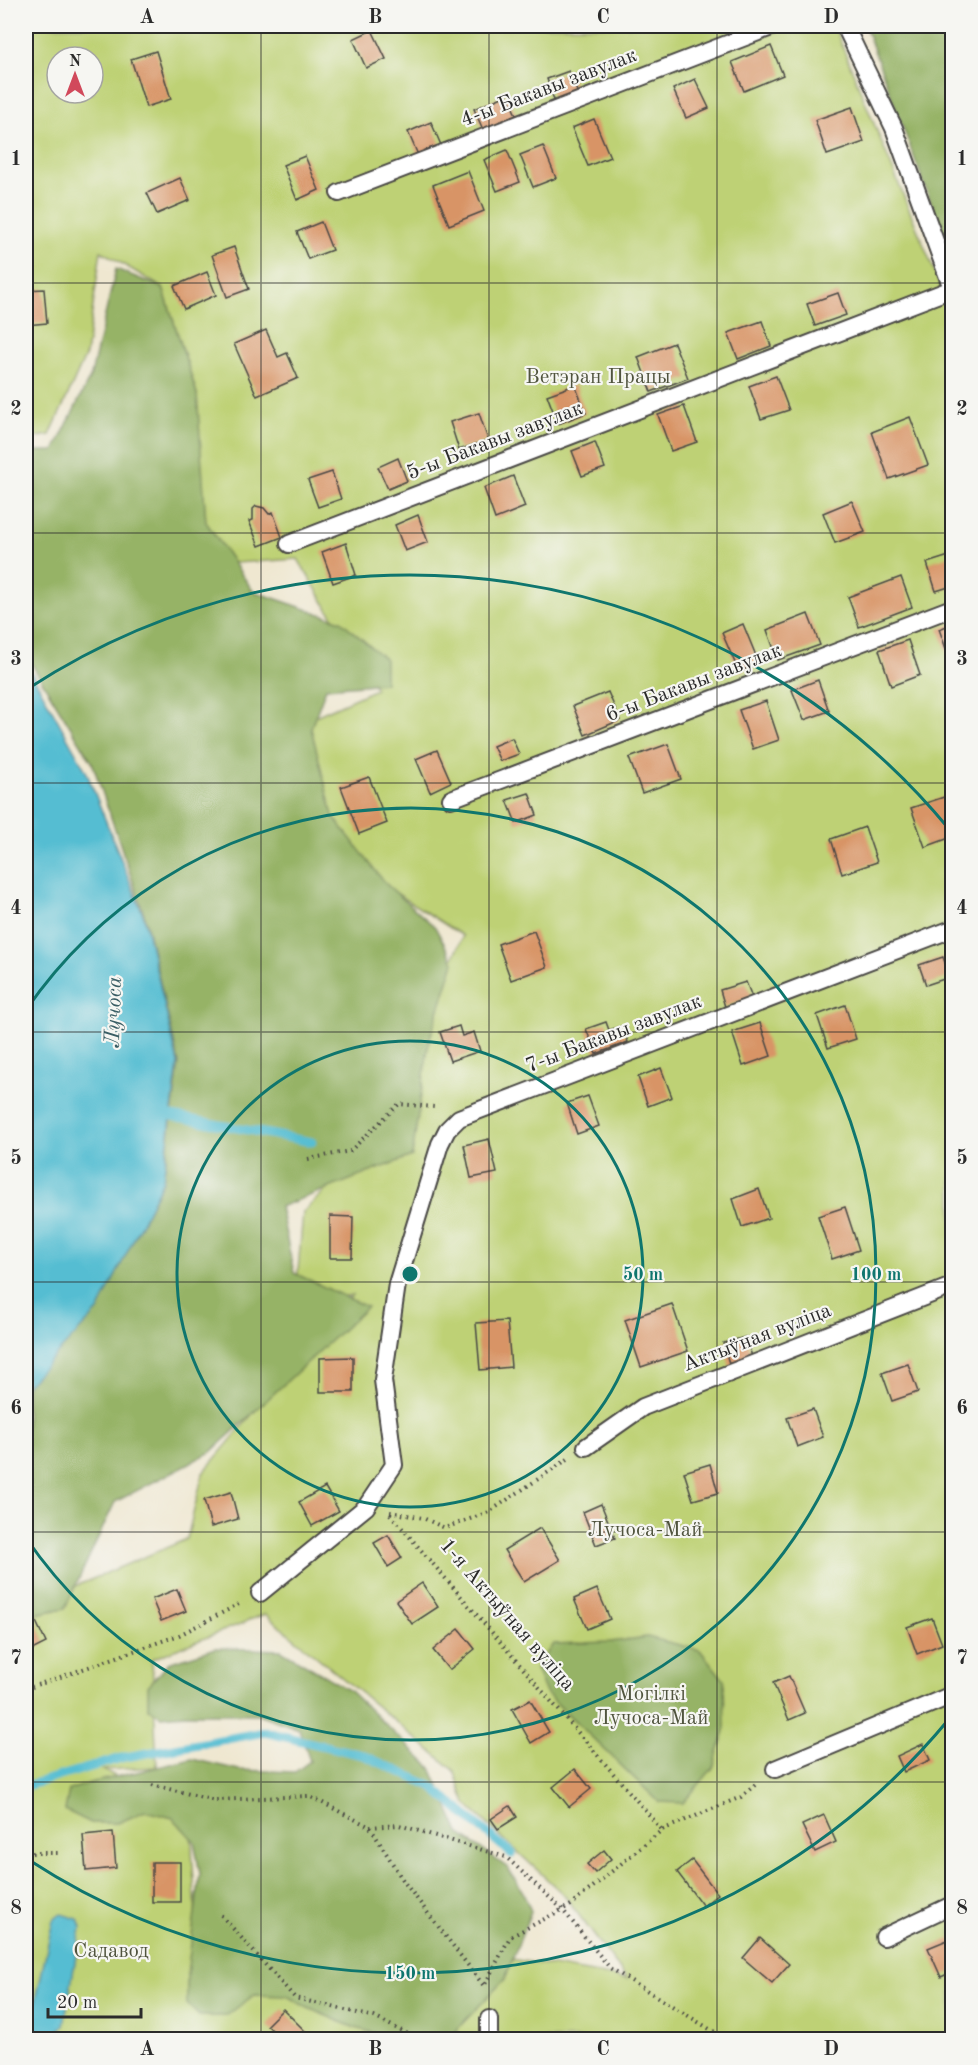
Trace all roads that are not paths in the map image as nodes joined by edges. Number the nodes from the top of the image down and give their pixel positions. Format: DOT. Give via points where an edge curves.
graph roads {
  1 [pos="774,26"];
  2 [pos="845,26"];
  3 [pos="339,192"];
  4 [pos="952,288"];
  5 [pos="289,544"];
  6 [pos="952,608"];
  7 [pos="451,799"];
  8 [pos="952,929"];
  9 [pos="952,1286"];
  10 [pos="585,1447"];
  11 [pos="260,1593"];
  12 [pos="952,1695"];
  13 [pos="775,1768"];
  14 [pos="952,1905"];
  15 [pos="884,1937"];
  16 [pos="489,2019"];
  17 [pos="489,2040"];
  1 -- 3 [label="lane, 4-ы Бакавы завулак"];
  2 -- 4 [label="lane" via="894,128"];
  4 -- 5 [label="lane, 5-ы Бакавы завулак"];
  6 -- 7 [label="lane, 6-ы Бакавы завулак"];
  8 -- 11 [label="lane, 7-ы Бакавы завулак" via="459,1118 440,1144 397,1284 383,1380 394,1465 366,1507"];
  9 -- 10 [label="lane, Актыўная вуліца" via="644,1407"];
  12 -- 13 [label="lane"];
  14 -- 15 [label="lane"];
  16 -- 17 [label="lane"];
}
